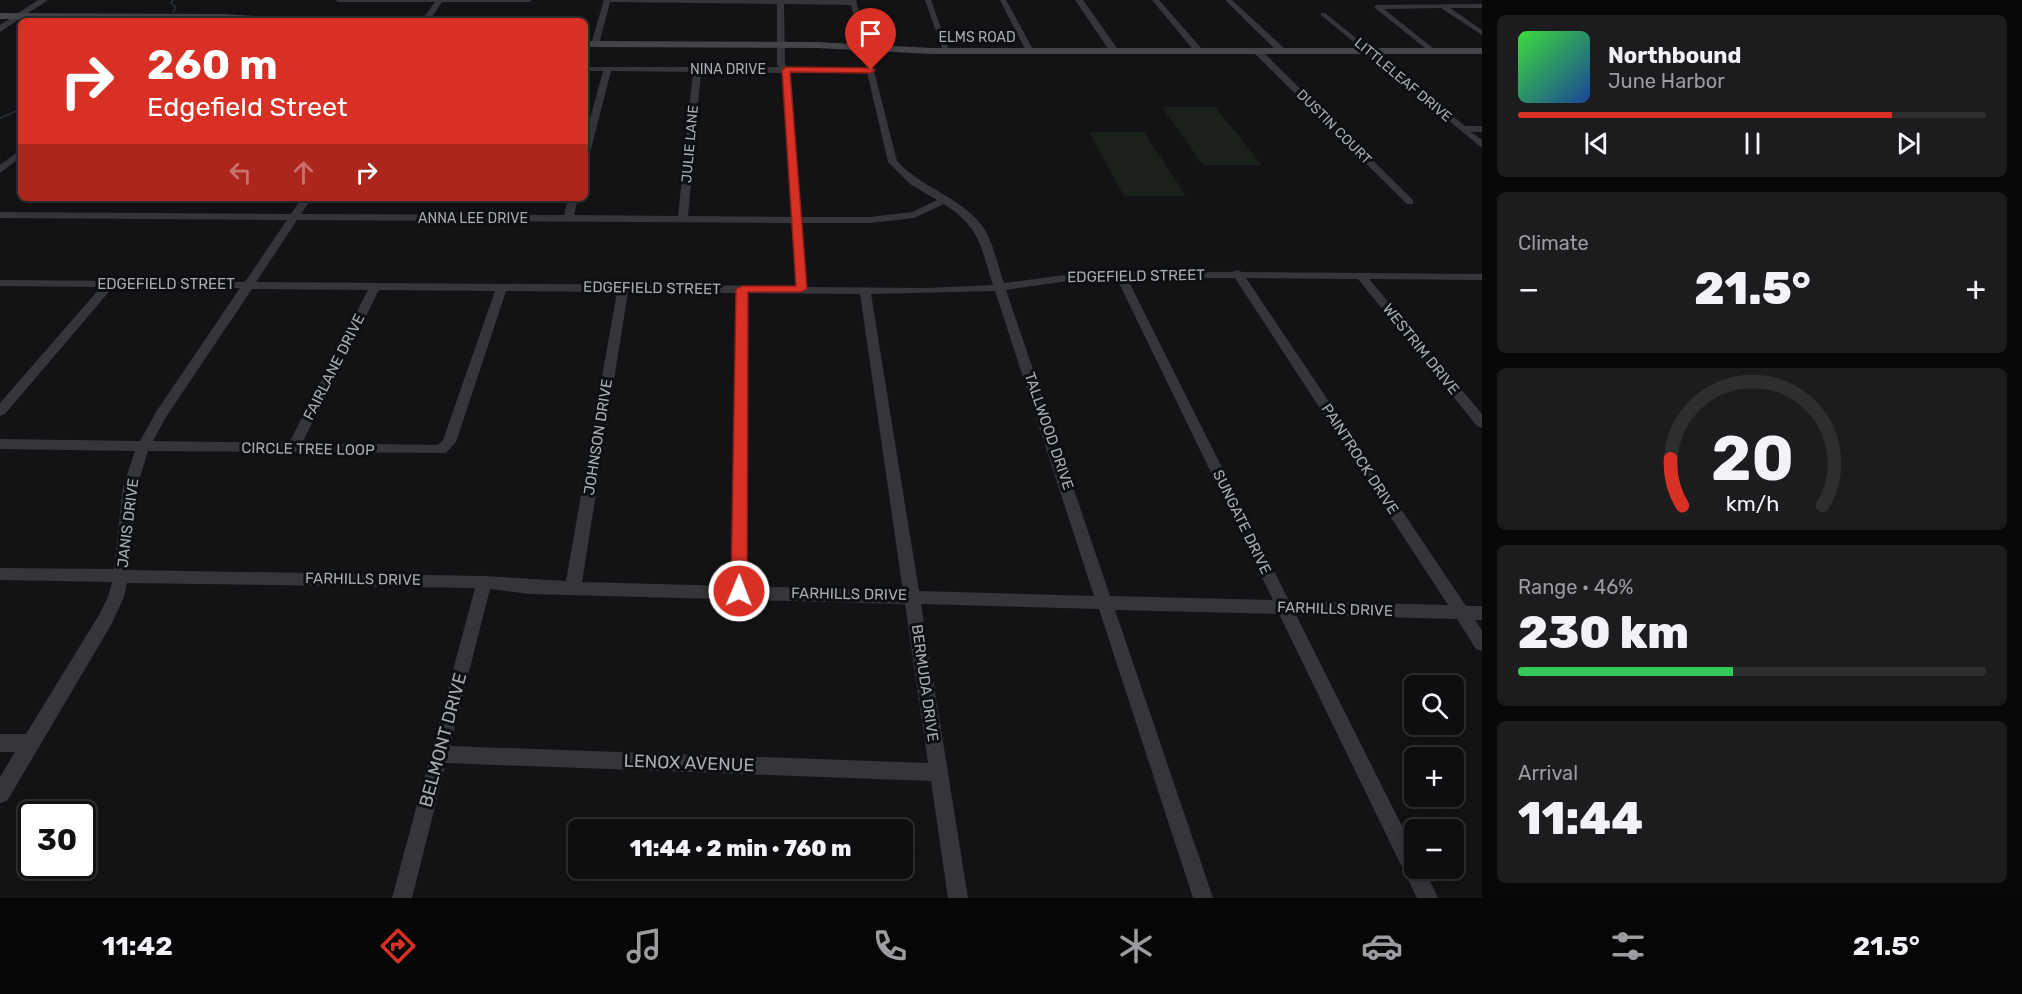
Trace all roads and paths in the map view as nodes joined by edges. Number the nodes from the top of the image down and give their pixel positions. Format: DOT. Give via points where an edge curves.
graph roads {
  1 [pos="44,0"];
  2 [pos="338,0"];
  3 [pos="528,0"];
  4 [pos="607,0"];
  5 [pos="928,0"];
  6 [pos="1002,0"];
  7 [pos="1079,0"];
  8 [pos="1155,0"];
  9 [pos="1228,0"];
  10 [pos="439,1"];
  11 [pos="693,1"];
  12 [pos="780,1"];
  13 [pos="853,2"];
  14 [pos="1442,6"];
  15 [pos="1482,6"];
  16 [pos="1323,14"];
  17 [pos="0,16"];
  18 [pos="20,16"];
  19 [pos="240,18"];
  20 [pos="427,18"];
  21 [pos="0,29"];
  22 [pos="1482,33"];
  23 [pos="590,44"];
  24 [pos="780,45"];
  25 [pos="865,48"];
  26 [pos="947,51"];
  27 [pos="1030,51"];
  28 [pos="1114,51"];
  29 [pos="1199,51"];
  30 [pos="1431,51"];
  31 [pos="1482,51"];
  32 [pos="1258,52"];
  33 [pos="1283,52"];
  34 [pos="1369,52"];
  35 [pos="588,69"];
  36 [pos="608,69"];
  37 [pos="698,69"];
  38 [pos="786,70"];
  39 [pos="871,70"];
  40 [pos="588,111"];
  41 [pos="596,111"];
  42 [pos="1462,129"];
  43 [pos="1482,129"];
  44 [pos="588,142"];
  45 [pos="1482,145"];
  46 [pos="18,156"];
  47 [pos="0,170"];
  48 [pos="305,201"];
  49 [pos="572,201"];
  50 [pos="943,201"];
  51 [pos="1410,202"];
  52 [pos="0,215"];
  53 [pos="293,218"];
  54 [pos="568,218"];
  55 [pos="683,219"];
  56 [pos="798,220"];
  57 [pos="1237,273"];
  58 [pos="1120,275"];
  59 [pos="1360,275"];
  60 [pos="1482,277"];
  61 [pos="0,283"];
  62 [pos="110,284"];
  63 [pos="248,285"];
  64 [pos="375,286"];
  65 [pos="502,286"];
  66 [pos="623,288"];
  67 [pos="1001,288"];
  68 [pos="742,289"];
  69 [pos="801,289"];
  70 [pos="865,290"];
  71 [pos="0,411"];
  72 [pos="1482,423"];
  73 [pos="0,444"];
  74 [pos="143,447"];
  75 [pos="293,448"];
  76 [pos="0,574"];
  77 [pos="121,576"];
  78 [pos="484,582"];
  79 [pos="573,587"];
  80 [pos="739,591"];
  81 [pos="912,596"];
  82 [pos="1106,602"];
  83 [pos="1284,608"];
  84 [pos="1461,613"];
  85 [pos="1482,613"];
  86 [pos="1482,644"];
  87 [pos="0,742"];
  88 [pos="31,743"];
  89 [pos="439,754"];
  90 [pos="939,772"];
  91 [pos="0,794"];
  92 [pos="402,898"];
  93 [pos="958,898"];
  94 [pos="1203,898"];
  95 [pos="1428,898"];
  1 -- 18 [label="street"];
  2 -- 10 [label="street"];
  3 -- 10 [label="street"];
  4 -- 11 [label="street"];
  4 -- 23 [label="street"];
  5 -- 26 [label="street"];
  6 -- 27 [label="street"];
  7 -- 28 [label="street"];
  8 -- 29 [label="street"];
  9 -- 33 [label="street"];
  10 -- 20 [label="street"];
  11 -- 12 [label="street"];
  12 -- 13 [label="street"];
  12 -- 24 [label="street"];
  13 -- 25 [label="street, TALLWOOD DRIVE"];
  14 -- 15 [label="street"];
  14 -- 22 [label="street"];
  14 -- 30 [label="street" via="1377,7"];
  16 -- 34 [label="street, LITTLELEAF DRIVE"];
  17 -- 18 [label="main road"];
  18 -- 19 [label="main road"];
  18 -- 21 [label="street"];
  23 -- 24 [label="main road, ELMS ROAD"];
  24 -- 25 [label="main road, ELMS ROAD"];
  24 -- 38 [label="street"];
  25 -- 26 [label="main road, ELMS ROAD"];
  25 -- 39 [label="street, TALLWOOD DRIVE"];
  26 -- 27 [label="main road, ELMS ROAD"];
  27 -- 28 [label="main road, ELMS ROAD"];
  28 -- 29 [label="main road, ELMS ROAD"];
  29 -- 32 [label="main road, ELMS ROAD"];
  30 -- 31 [label="main road, ELMS ROAD"];
  30 -- 34 [label="main road, ELMS ROAD"];
  32 -- 33 [label="main road, ELMS ROAD"];
  32 -- 51 [label="street, DUSTIN COURT"];
  33 -- 34 [label="main road, ELMS ROAD"];
  34 -- 42 [label="street, LITTLELEAF DRIVE"];
  35 -- 36 [label="street, NINA DRIVE"];
  36 -- 37 [label="street, NINA DRIVE"];
  36 -- 41 [label="street"];
  37 -- 38 [label="street, NINA DRIVE"];
  37 -- 55 [label="street, JULIE LANE"];
  38 -- 39 [label="street, NINA DRIVE"];
  38 -- 56 [label="street"];
  39 -- 50 [label="street, TALLWOOD DRIVE" via="892,162"];
  40 -- 41 [label="street"];
  41 -- 44 [label="street"];
  42 -- 43 [label="street"];
  42 -- 45 [label="street, LITTLELEAF DRIVE"];
  46 -- 47 [label="street"];
  48 -- 53 [label="street, JANIS DRIVE"];
  49 -- 54 [label="street"];
  50 -- 56 [label="street, ANNA LEE DRIVE" via="924,211 886,220"];
  50 -- 67 [label="street, TALLWOOD DRIVE" via="971,219 981,232"];
  52 -- 53 [label="street, ANNA LEE DRIVE"];
  53 -- 54 [label="street, ANNA LEE DRIVE"];
  53 -- 63 [label="street, JANIS DRIVE"];
  54 -- 55 [label="street, ANNA LEE DRIVE"];
  55 -- 56 [label="street, ANNA LEE DRIVE"];
  56 -- 69 [label="street"];
  57 -- 58 [label="street, EDGEFIELD STREET"];
  57 -- 59 [label="street, EDGEFIELD STREET"];
  57 -- 84 [label="street, PAINTROCK DRIVE"];
  58 -- 67 [label="street, EDGEFIELD STREET" via="1057,278"];
  58 -- 83 [label="street, SUNGATE DRIVE"];
  59 -- 60 [label="street, EDGEFIELD STREET"];
  59 -- 72 [label="street, WESTRIM DRIVE"];
  61 -- 62 [label="street, EDGEFIELD STREET"];
  62 -- 63 [label="street, EDGEFIELD STREET"];
  62 -- 71 [label="street"];
  63 -- 64 [label="street, EDGEFIELD STREET"];
  63 -- 74 [label="street, JANIS DRIVE"];
  64 -- 65 [label="street, EDGEFIELD STREET"];
  64 -- 75 [label="street, FAIRLANE DRIVE"];
  65 -- 66 [label="street, EDGEFIELD STREET"];
  65 -- 75 [label="street, CIRCLE TREE LOOP" via="447,446 434,451"];
  66 -- 68 [label="street, EDGEFIELD STREET"];
  66 -- 79 [label="street, JOHNSON DRIVE"];
  67 -- 70 [label="street, EDGEFIELD STREET"];
  67 -- 82 [label="street, TALLWOOD DRIVE"];
  68 -- 69 [label="street, EDGEFIELD STREET"];
  68 -- 80 [label="street"];
  69 -- 70 [label="street, EDGEFIELD STREET"];
  70 -- 81 [label="street, BERMUDA DRIVE"];
  73 -- 74 [label="street, CIRCLE TREE LOOP"];
  74 -- 75 [label="street, CIRCLE TREE LOOP"];
  74 -- 77 [label="street, JANIS DRIVE" via="130,487"];
  76 -- 77 [label="street, FARHILLS DRIVE"];
  77 -- 78 [label="street, FARHILLS DRIVE"];
  77 -- 88 [label="street, JANIS DRIVE" via="105,620"];
  78 -- 79 [label="street, FARHILLS DRIVE"];
  78 -- 89 [label="street, BELMONT DRIVE"];
  79 -- 80 [label="street, FARHILLS DRIVE"];
  80 -- 81 [label="street, FARHILLS DRIVE"];
  81 -- 82 [label="street, FARHILLS DRIVE"];
  81 -- 90 [label="street, BERMUDA DRIVE"];
  82 -- 83 [label="street, FARHILLS DRIVE"];
  82 -- 94 [label="street, TALLWOOD DRIVE"];
  83 -- 84 [label="street, FARHILLS DRIVE"];
  83 -- 95 [label="street, SUNGATE DRIVE"];
  84 -- 85 [label="street, FARHILLS DRIVE"];
  84 -- 86 [label="street, PAINTROCK DRIVE"];
  87 -- 88 [label="street"];
  88 -- 91 [label="street, JANIS DRIVE"];
  89 -- 90 [label="street, LENOX AVENUE"];
  89 -- 92 [label="street, BELMONT DRIVE"];
  90 -- 93 [label="street, BERMUDA DRIVE"];
}
